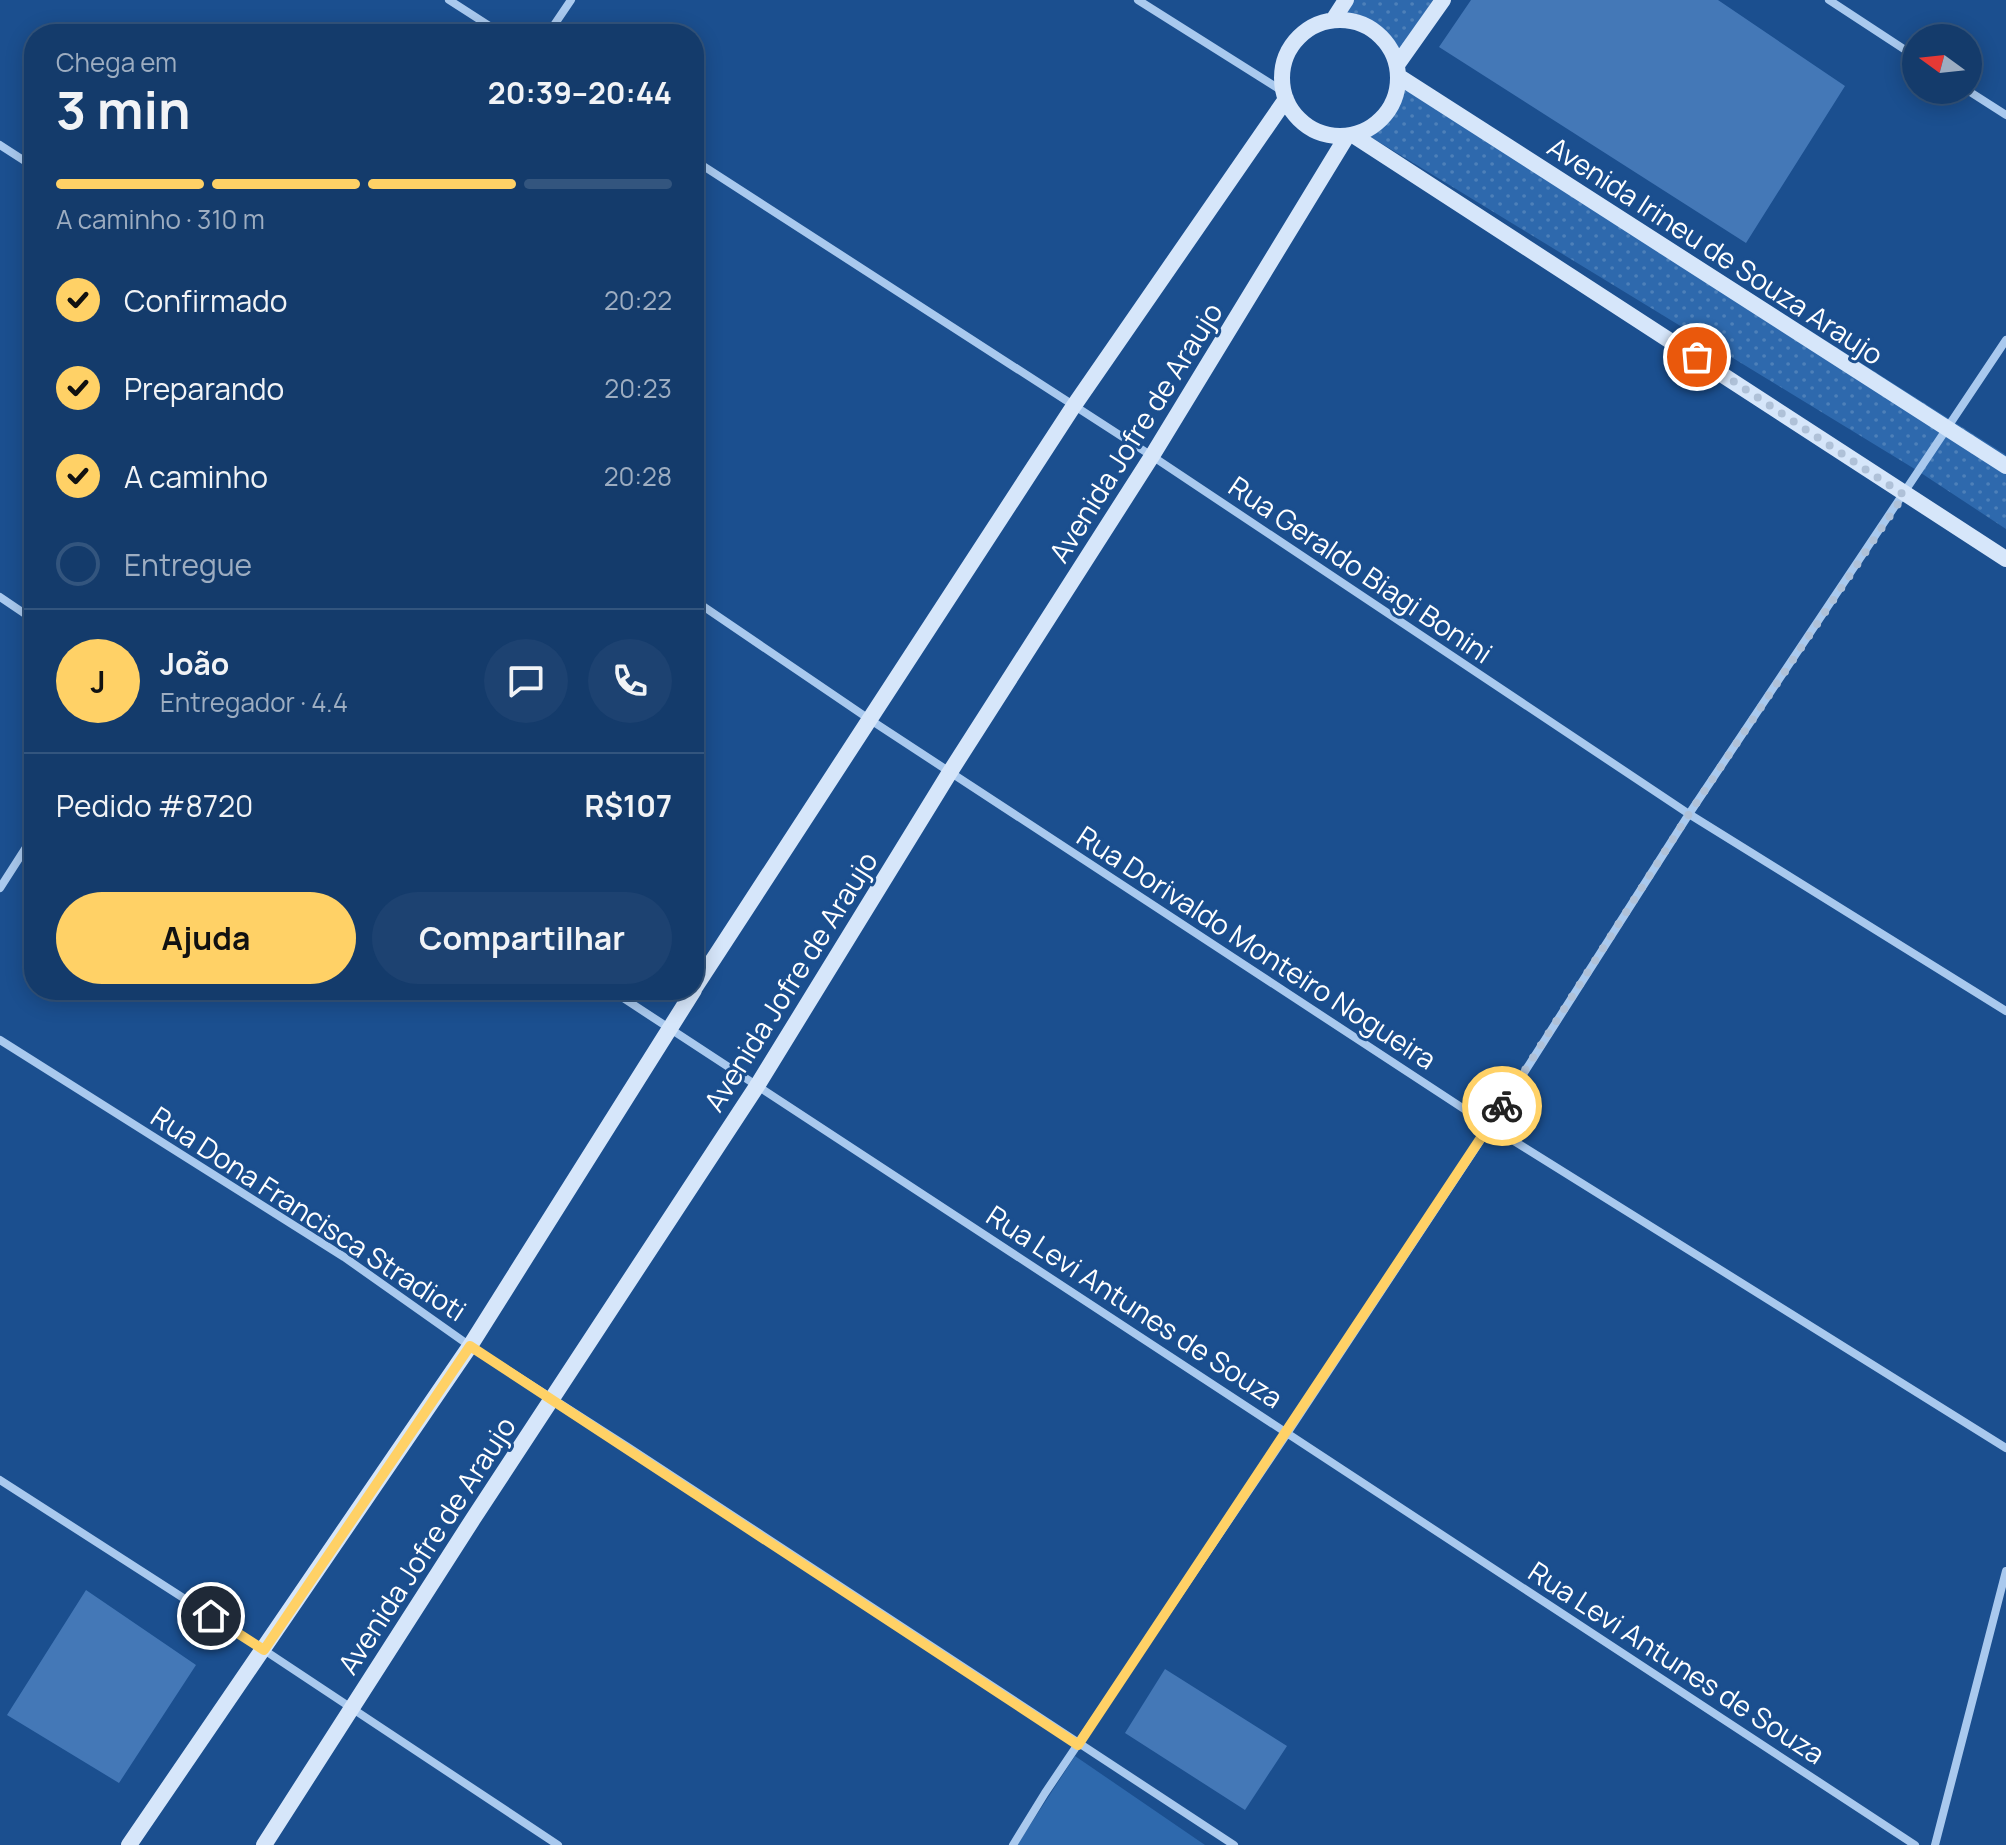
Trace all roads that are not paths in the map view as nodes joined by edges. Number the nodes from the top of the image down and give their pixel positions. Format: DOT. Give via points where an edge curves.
graph roads {
  1 [pos="449,0"];
  2 [pos="571,0"];
  3 [pos="1138,0"];
  4 [pos="1346,0"];
  5 [pos="1443,0"];
  6 [pos="1829,0"];
  7 [pos="1333,20"];
  8 [pos="486,24"];
  9 [pos="555,24"];
  10 [pos="1902,48"];
  11 [pos="1397,71"];
  12 [pos="1285,96"];
  13 [pos="1982,100"];
  14 [pos="2006,115"];
  15 [pos="1350,135"];
  16 [pos="0,145"];
  17 [pos="24,161"];
  18 [pos="704,167"];
  19 [pos="2006,340"];
  20 [pos="1073,407"];
  21 [pos="1948,428"];
  22 [pos="1152,456"];
  23 [pos="2006,466"];
  24 [pos="1904,495"];
  25 [pos="2006,559"];
  26 [pos="0,597"];
  27 [pos="704,607"];
  28 [pos="24,613"];
  29 [pos="869,719"];
  30 [pos="950,772"];
  31 [pos="1689,814"];
  32 [pos="24,851"];
  33 [pos="0,888"];
  34 [pos="704,975"];
  35 [pos="627,1000"];
  36 [pos="688,1000"];
  37 [pos="2006,1011"];
  38 [pos="670,1027"];
  39 [pos="0,1040"];
  40 [pos="757,1086"];
  41 [pos="1490,1126"];
  42 [pos="470,1346"];
  43 [pos="552,1400"];
  44 [pos="1288,1432"];
  45 [pos="2006,1448"];
  46 [pos="0,1480"];
  47 [pos="2006,1571"];
  48 [pos="264,1650"];
  49 [pos="351,1708"];
  50 [pos="1078,1745"];
  51 [pos="129,1845"];
  52 [pos="264,1845"];
  53 [pos="558,1845"];
  54 [pos="1013,1845"];
  55 [pos="1234,1845"];
  56 [pos="1915,1845"];
  57 [pos="1935,1845"];
  1 -- 8 [label="street"];
  2 -- 9 [label="street"];
  3 -- 12 [label="street"];
  4 -- 7 [label="main road"];
  5 -- 11 [label="main road"];
  6 -- 10 [label="street"];
  7 -- 11 [label="main road" via="1354,21 1373,30 1388,45"];
  7 -- 12 [label="main road" via="1306,31 1287,54 1282,72"];
  11 -- 15 [label="main road" via="1395,95 1386,114"];
  11 -- 21 [label="main road, Avenida Irineu de Souza Araujo"];
  12 -- 15 [label="main road" via="1300,120 1322,134"];
  12 -- 20 [label="main road, Avenida Jofre de Araujo"];
  13 -- 14 [label="street"];
  15 -- 22 [label="main road, Avenida Jofre de Araujo"];
  15 -- 24 [label="main road"];
  16 -- 17 [label="street"];
  18 -- 20 [label="street, Rua Geraldo Biagi Bonini"];
  19 -- 21 [label="street"];
  20 -- 22 [label="street, Rua Geraldo Biagi Bonini"];
  20 -- 29 [label="main road, Avenida Jofre de Araujo"];
  21 -- 23 [label="main road, Avenida Irineu de Souza Araujo"];
  21 -- 24 [label="street"];
  22 -- 30 [label="main road, Avenida Jofre de Araujo"];
  22 -- 31 [label="street, Rua Geraldo Biagi Bonini"];
  24 -- 25 [label="main road"];
  24 -- 31 [label="street"];
  26 -- 28 [label="street"];
  27 -- 29 [label="street, Rua Dorivaldo Monteiro Nogueira"];
  29 -- 30 [label="street, Rua Dorivaldo Monteiro Nogueira"];
  29 -- 34 [label="main road, Avenida Jofre de Araujo"];
  30 -- 40 [label="main road, Avenida Jofre de Araujo"];
  30 -- 41 [label="street, Rua Dorivaldo Monteiro Nogueira"];
  31 -- 37 [label="street, Rua Geraldo Biagi Bonini"];
  31 -- 41 [label="street"];
  32 -- 33 [label="street"];
  35 -- 38 [label="street, Rua Levi Antunes de Souza"];
  36 -- 38 [label="main road, Avenida Jofre de Araujo"];
  38 -- 40 [label="street, Rua Levi Antunes de Souza"];
  38 -- 42 [label="main road, Avenida Jofre de Araujo"];
  39 -- 42 [label="street, Rua Dona Francisca Stradioti" via="344,1257"];
  40 -- 43 [label="main road, Avenida Jofre de Araujo"];
  40 -- 44 [label="street, Rua Levi Antunes de Souza"];
  41 -- 44 [label="street"];
  41 -- 45 [label="street, Rua Dorivaldo Monteiro Nogueira"];
  42 -- 43 [label="street, Rua Dona Francisca Stradioti"];
  42 -- 48 [label="main road, Avenida Jofre de Araujo"];
  43 -- 49 [label="main road, Avenida Jofre de Araujo"];
  43 -- 50 [label="street, Rua Dona Francisca Stradioti"];
  44 -- 50 [label="street"];
  44 -- 56 [label="street, Rua Levi Antunes de Souza"];
  46 -- 48 [label="street"];
  47 -- 57 [label="street"];
  48 -- 49 [label="street"];
  48 -- 51 [label="main road, Avenida Jofre de Araujo"];
  49 -- 52 [label="main road, Avenida Jofre de Araujo"];
  49 -- 53 [label="street"];
  50 -- 54 [label="street"];
  50 -- 55 [label="street, Rua Dona Francisca Stradioti"];
}
